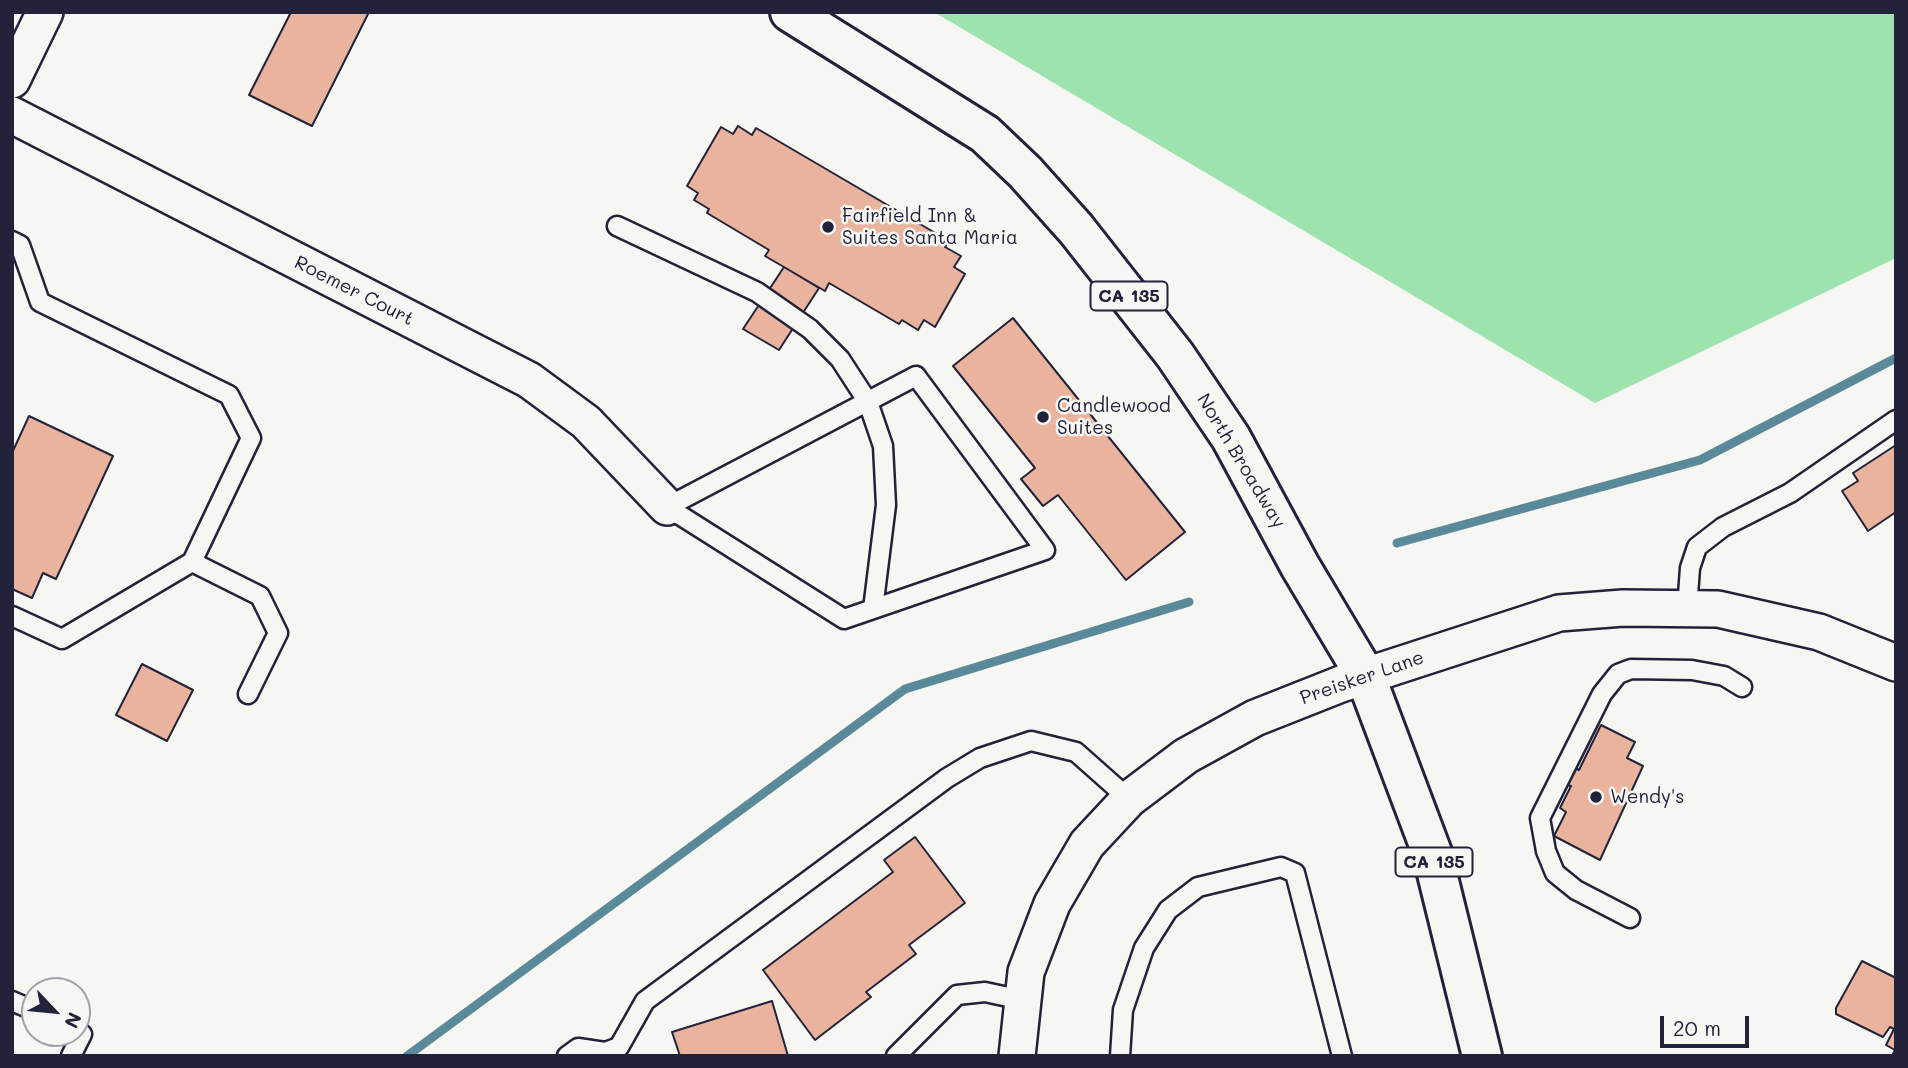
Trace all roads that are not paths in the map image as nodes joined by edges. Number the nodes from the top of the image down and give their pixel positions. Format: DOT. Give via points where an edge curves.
graph roads {
  1 [pos="45,12"];
  2 [pos="790,12"];
  3 [pos="12,80"];
  4 [pos="12,115"];
  5 [pos="617,226"];
  6 [pos="12,241"];
  7 [pos="868,402"];
  8 [pos="1896,421"];
  9 [pos="667,507"];
  10 [pos="192,562"];
  11 [pos="873,609"];
  12 [pos="1687,609"];
  13 [pos="12,616"];
  14 [pos="1896,663"];
  15 [pos="1365,676"];
  16 [pos="1742,687"];
  17 [pos="248,694"];
  18 [pos="1129,799"];
  19 [pos="1630,918"];
  20 [pos="1022,1000"];
  21 [pos="623,1051"];
  22 [pos="567,1056"];
  23 [pos="895,1056"];
  24 [pos="1017,1056"];
  25 [pos="1121,1056"];
  26 [pos="1342,1056"];
  27 [pos="1482,1056"];
  1 -- 3 [label="street"];
  2 -- 15 [label="main road, North Broadway / CA 135" via="985,134 1076,229 1175,355 1231,438"];
  4 -- 9 [label="street, Roemer Court" via="529,380 586,422"];
  5 -- 7 [label="lane" via="757,292 789,314 840,359"];
  6 -- 10 [label="lane" via="20,245 40,302 229,395 251,438"];
  7 -- 9 [label="lane"];
  7 -- 11 [label="lane" via="883,446 886,505"];
  7 -- 11 [label="lane" via="916,376 1045,550"];
  8 -- 12 [label="lane" via="1790,493 1723,527 1698,547 1690,568"];
  9 -- 11 [label="lane" via="844,619"];
  10 -- 13 [label="lane" via="62,639"];
  10 -- 17 [label="lane" via="260,596 278,634"];
  12 -- 14 [label="street, Preisker Lane" via="1718,609 1819,632"];
  12 -- 15 [label="street, Preisker Lane" via="1559,613"];
  15 -- 18 [label="street, Preisker Lane" via="1255,718 1186,756"];
  15 -- 27 [label="main road, North Broadway / CA 135" via="1432,853"];
  16 -- 19 [label="lane" via="1724,676 1692,670 1631,668 1618,674 1602,694 1540,818 1555,873 1576,890"];
  18 -- 20 [label="street, Preisker Lane" via="1087,844 1052,904 1026,972"];
  18 -- 21 [label="lane" via="1076,752 1031,741 980,758 645,1002"];
  20 -- 23 [label="lane" via="985,992 957,995"];
  20 -- 24 [label="street, Preisker Lane"];
  21 -- 22 [label="lane" via="578,1048"];
  25 -- 26 [label="lane" via="1123,1010 1144,948 1168,910 1198,887 1282,867 1295,873"];
}
